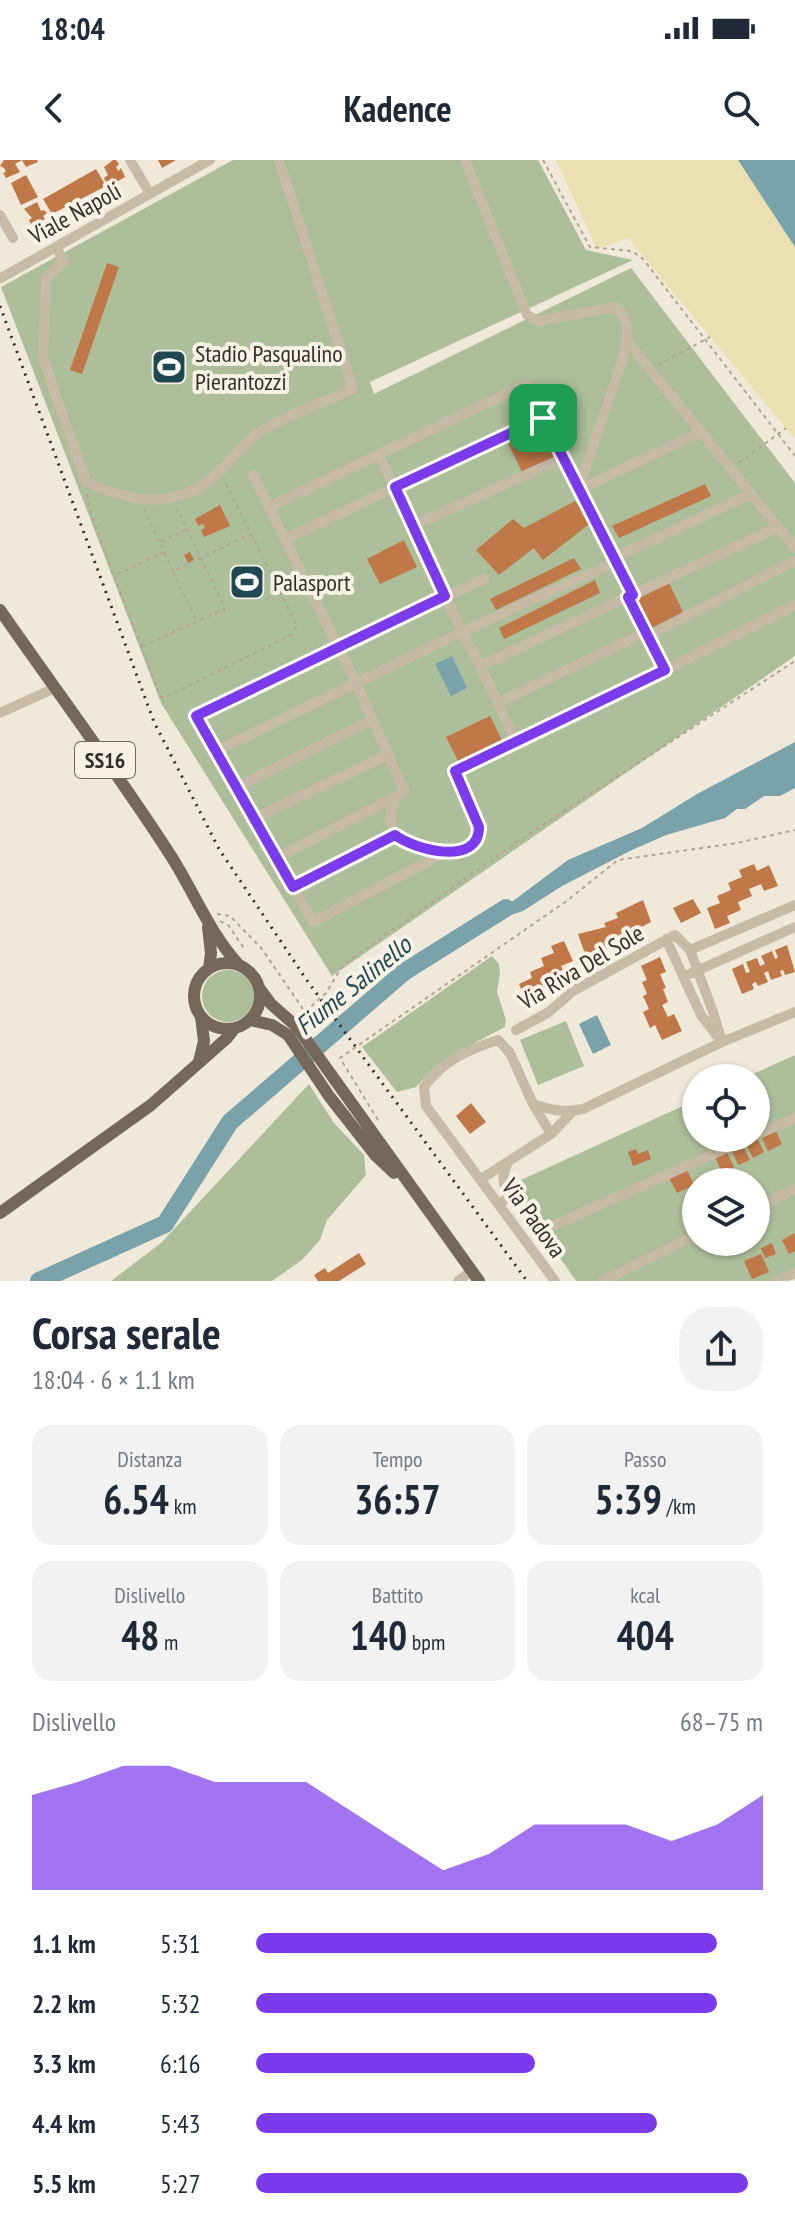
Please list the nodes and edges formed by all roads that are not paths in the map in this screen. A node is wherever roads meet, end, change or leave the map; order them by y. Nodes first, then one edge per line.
1 (130, 160) edge
2 (210, 160) edge
3 (279, 160) edge
4 (465, 160) edge
5 (150, 194) junction
6 (0, 215) edge
7 (13, 238) dead end
8 (56, 247) junction
9 (1, 278) edge
10 (627, 341) junction
11 (543, 418) junction
12 (701, 432) junction
13 (379, 455) junction
14 (563, 458) junction
15 (253, 475) dead end
16 (395, 487) junction
17 (578, 490) junction
18 (751, 494) junction
19 (269, 507) junction
20 (413, 526) junction
21 (778, 527) junction
22 (285, 539) junction
23 (795, 548) edge
24 (615, 560) junction
25 (795, 561) edge
26 (484, 579) dead end
27 (445, 596) junction
28 (630, 596) junction
29 (795, 605) edge
30 (0, 610) edge
31 (462, 632) junction
32 (646, 634) junction
33 (338, 647) junction
34 (480, 666) junction
35 (665, 670) junction
36 (356, 683) junction
37 (55, 688) junction
38 (498, 703) junction
39 (0, 713) edge
40 (372, 720) junction
41 (517, 743) junction
42 (216, 751) junction
43 (388, 755) junction
44 (237, 787) junction
45 (395, 797) junction
46 (254, 818) junction
47 (395, 835) junction
48 (444, 853) junction
49 (276, 858) junction
50 (293, 887) junction
51 (795, 905) edge
52 (204, 913) junction
53 (795, 927) edge
54 (666, 939) junction
55 (690, 950) junction
56 (239, 965) junction
57 (209, 968) junction
58 (697, 971) junction
59 (683, 977) junction
60 (260, 989) junction
61 (795, 1012) edge
62 (201, 1017) junction
63 (250, 1020) junction
64 (234, 1029) junction
65 (516, 1030) dead end
66 (722, 1042) junction
67 (197, 1065) junction
68 (334, 1092) junction
69 (533, 1104) junction
70 (573, 1111) junction
71 (795, 1118) edge
72 (770, 1129) edge
73 (551, 1134) junction
74 (718, 1152) edge
75 (508, 1162) junction
76 (481, 1179) junction
77 (795, 1189) edge
78 (770, 1201) edge
79 (499, 1204) junction
80 (0, 1213) edge
81 (537, 1233) dead end
82 (682, 1242) edge
83 (795, 1273) edge
84 (476, 1276) edge
85 (458, 1281) edge
86 (555, 1281) edge
87 (603, 1281) edge
88 (777, 1281) edge

1 - 5 street
2 - 5 street, Viale Napoli
3 - 8 street
4 - 10 street
5 - 8 street, Viale Napoli
6 - 7 street
8 - 9 street, Viale Napoli
10 - 12 street
10 - 17 street
11 - 13 street
11 - 14 street
11 - 16 street
12 - 17 street
12 - 18 street
13 - 16 street
13 - 19 street
14 - 17 street
14 - 20 street
15 - 19 street
16 - 20 street
16 - 22 street
17 - 24 street
18 - 21 street
18 - 24 street
19 - 22 street
20 - 27 street
21 - 23 street
21 - 28 street
22 - 33 street
24 - 28 street
24 - 31 street
25 - 32 street
26 - 27 street
27 - 31 street
27 - 33 street
28 - 32 street
28 - 34 street
29 - 35 street
30 - 37 main road, SS16
31 - 34 street
31 - 36 street
32 - 35 street
32 - 38 street
33 - 36 street
33 - 42 street
34 - 38 street
35 - 41 street
36 - 40 street
36 - 42 street
37 - 39 street
37 - 52 main road, SS16
38 - 41 street
40 - 43 street
40 - 44 street
41 - 48 street
42 - 44 street
43 - 45 street
43 - 46 street
44 - 46 street
45 - 47 street
45 - 49 street
46 - 49 street
47 - 48 street
47 - 50 street
48 - 50 street
49 - 50 street
51 - 55 street
52 - 56 main road, SS16
52 - 57 main road, SS16
53 - 58 street
54 - 55 street, Via Riva Del Sole
54 - 59 street, Via Riva Del Sole
54 - 65 street, Via Riva Del Sole
55 - 58 street
56 - 57 main road
56 - 60 main road, SS16
57 - 62 main road, SS16
58 - 59 street
58 - 66 street
59 - 66 street, Via Riva Del Sole
60 - 63 main road
60 - 68 main road, SS16
61 - 66 street
62 - 64 main road
62 - 67 main road
63 - 64 main road
63 - 68 main road, SS16
64 - 67 main road
66 - 70 street
67 - 80 main road
68 - 84 main road, SS16
69 - 70 street
69 - 73 street
69 - 76 street
70 - 73 street
71 - 72 street
73 - 75 street
74 - 81 street
75 - 76 street
75 - 79 street
76 - 79 street, Via Padova
77 - 78 street
79 - 86 street, Via Padova
82 - 87 street
83 - 88 street
84 - 85 street

